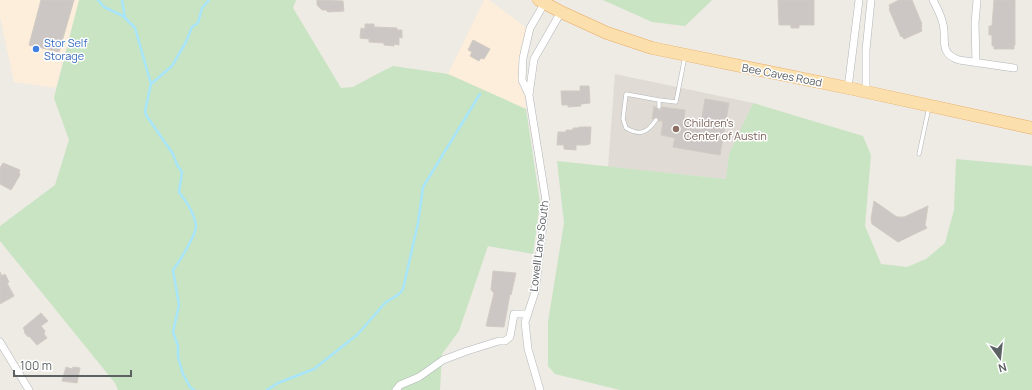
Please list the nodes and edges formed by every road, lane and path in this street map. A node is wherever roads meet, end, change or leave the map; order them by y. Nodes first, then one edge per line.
1 (859, 0) edge
2 (871, 0) edge
3 (933, 0) edge
4 (977, 0) edge
5 (542, 2) edge
6 (561, 12) junction
7 (685, 55) junction
8 (976, 63) junction
9 (1014, 68) dead end
10 (848, 88) junction
11 (866, 92) junction
12 (530, 95) junction
13 (659, 100) junction
14 (929, 106) junction
15 (659, 107) dead end
16 (656, 120) dead end
17 (1032, 128) edge
18 (919, 154) dead end
19 (528, 314) junction
20 (0, 342) edge
21 (29, 390) edge
22 (396, 390) edge
23 (540, 390) edge

1 - 10 street
2 - 11 street
3 - 8 street
4 - 8 street
5 - 6 main road, Bee Caves Road
5 - 12 street, Lowell Lane South
6 - 7 main road, Bee Caves Road
6 - 12 street, Lowell Lane South
7 - 10 main road, Bee Caves Road
7 - 13 lane
8 - 9 street
10 - 11 main road, Bee Caves Road
11 - 14 main road, Bee Caves Road
12 - 19 street, Lowell Lane South
13 - 15 lane
13 - 16 lane
14 - 17 main road, Bee Caves Road
14 - 18 lane
19 - 22 street
19 - 23 street, Lowell Lane South
20 - 21 street

